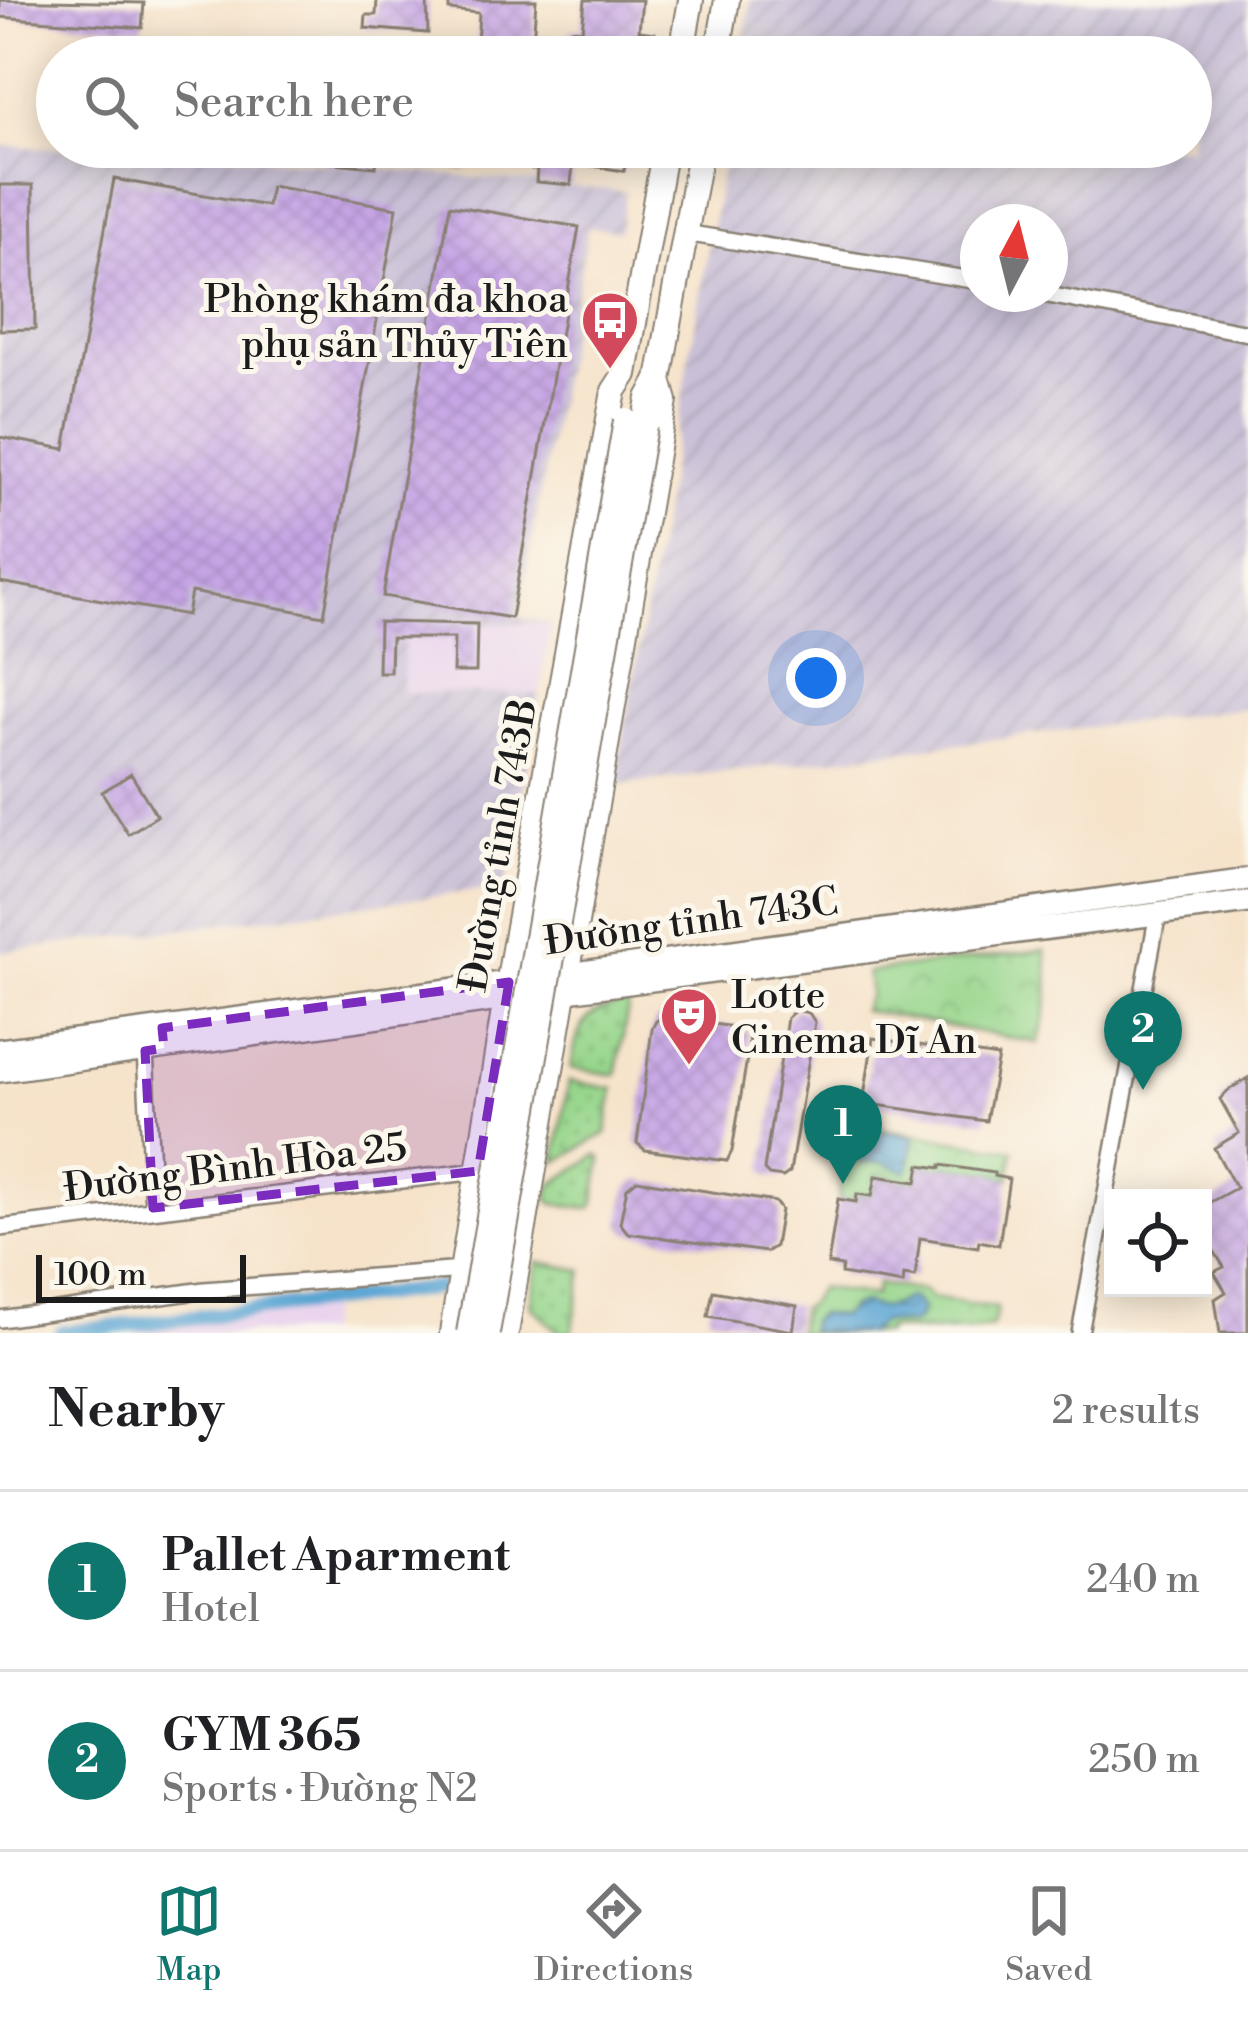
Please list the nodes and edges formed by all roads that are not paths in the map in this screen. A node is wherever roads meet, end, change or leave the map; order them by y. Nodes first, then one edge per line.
1 (691, 0) edge
2 (727, 0) edge
3 (685, 36) edge
4 (721, 36) edge
5 (661, 168) edge
6 (697, 168) edge
7 (686, 233) junction
8 (960, 277) edge
9 (1068, 299) edge
10 (1248, 334) edge
11 (625, 374) junction
12 (659, 380) junction
13 (635, 423) junction
14 (1248, 879) edge
15 (1157, 902) junction
16 (1248, 902) edge
17 (566, 984) junction
18 (507, 990) junction
19 (157, 1042) junction
20 (0, 1050) edge
21 (0, 1071) edge
22 (478, 1172) junction
23 (153, 1208) junction
24 (0, 1228) edge
25 (463, 1270) junction
26 (0, 1319) edge
27 (452, 1333) edge
28 (469, 1333) edge
29 (487, 1333) edge
30 (506, 1333) edge
31 (1080, 1333) edge

1 - 3 main road
2 - 4 main road
5 - 11 main road, Đường tỉnh 743B
6 - 7 main road
7 - 8 street
7 - 12 main road
9 - 10 street
11 - 13 main road, Đường tỉnh 743B
11 - 18 main road, Đường tỉnh 743B
12 - 13 main road
12 - 17 main road
13 - 28 main road, bridge
13 - 29 main road, bridge
14 - 15 main road, Đường tỉnh 743C
15 - 16 main road, Đường tỉnh 743C
15 - 17 main road, Đường tỉnh 743C
15 - 31 street
17 - 18 main road, Đường tỉnh 743C
17 - 30 main road
18 - 19 main road, Đường tỉnh 743C
18 - 22 main road, Đường tỉnh 743B
19 - 20 main road, Đường tỉnh 743C
19 - 21 main road, Đường tỉnh 743C
19 - 23 street
22 - 23 street, Đường Bình Hòa 25
22 - 25 main road, Đường tỉnh 743B
23 - 24 street, Đường Bình Hòa 25
25 - 26 street
25 - 27 main road, Đường tỉnh 743B

